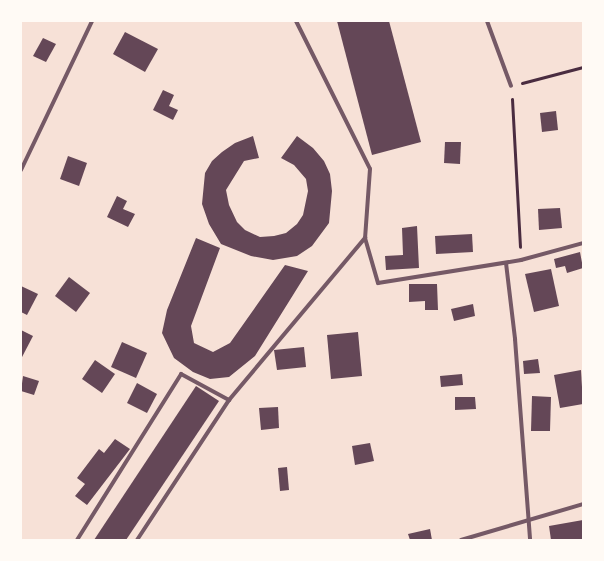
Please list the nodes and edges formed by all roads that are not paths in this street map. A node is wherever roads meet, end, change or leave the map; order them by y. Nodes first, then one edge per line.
1 (92, 21) edge
2 (296, 21) edge
3 (487, 21) edge
4 (511, 86) road end
5 (21, 170) edge
6 (365, 238) junction
7 (583, 243) edge
8 (506, 263) junction
9 (229, 400) junction
10 (583, 504) edge
11 (528, 519) junction
12 (77, 540) edge
13 (137, 540) edge
14 (462, 540) edge
15 (530, 540) edge

1 - 5 lane
2 - 6 lane
3 - 4 lane
6 - 8 lane
6 - 9 lane
7 - 8 lane
8 - 11 lane
9 - 12 lane
9 - 13 lane
10 - 11 lane
11 - 14 lane
11 - 15 lane

